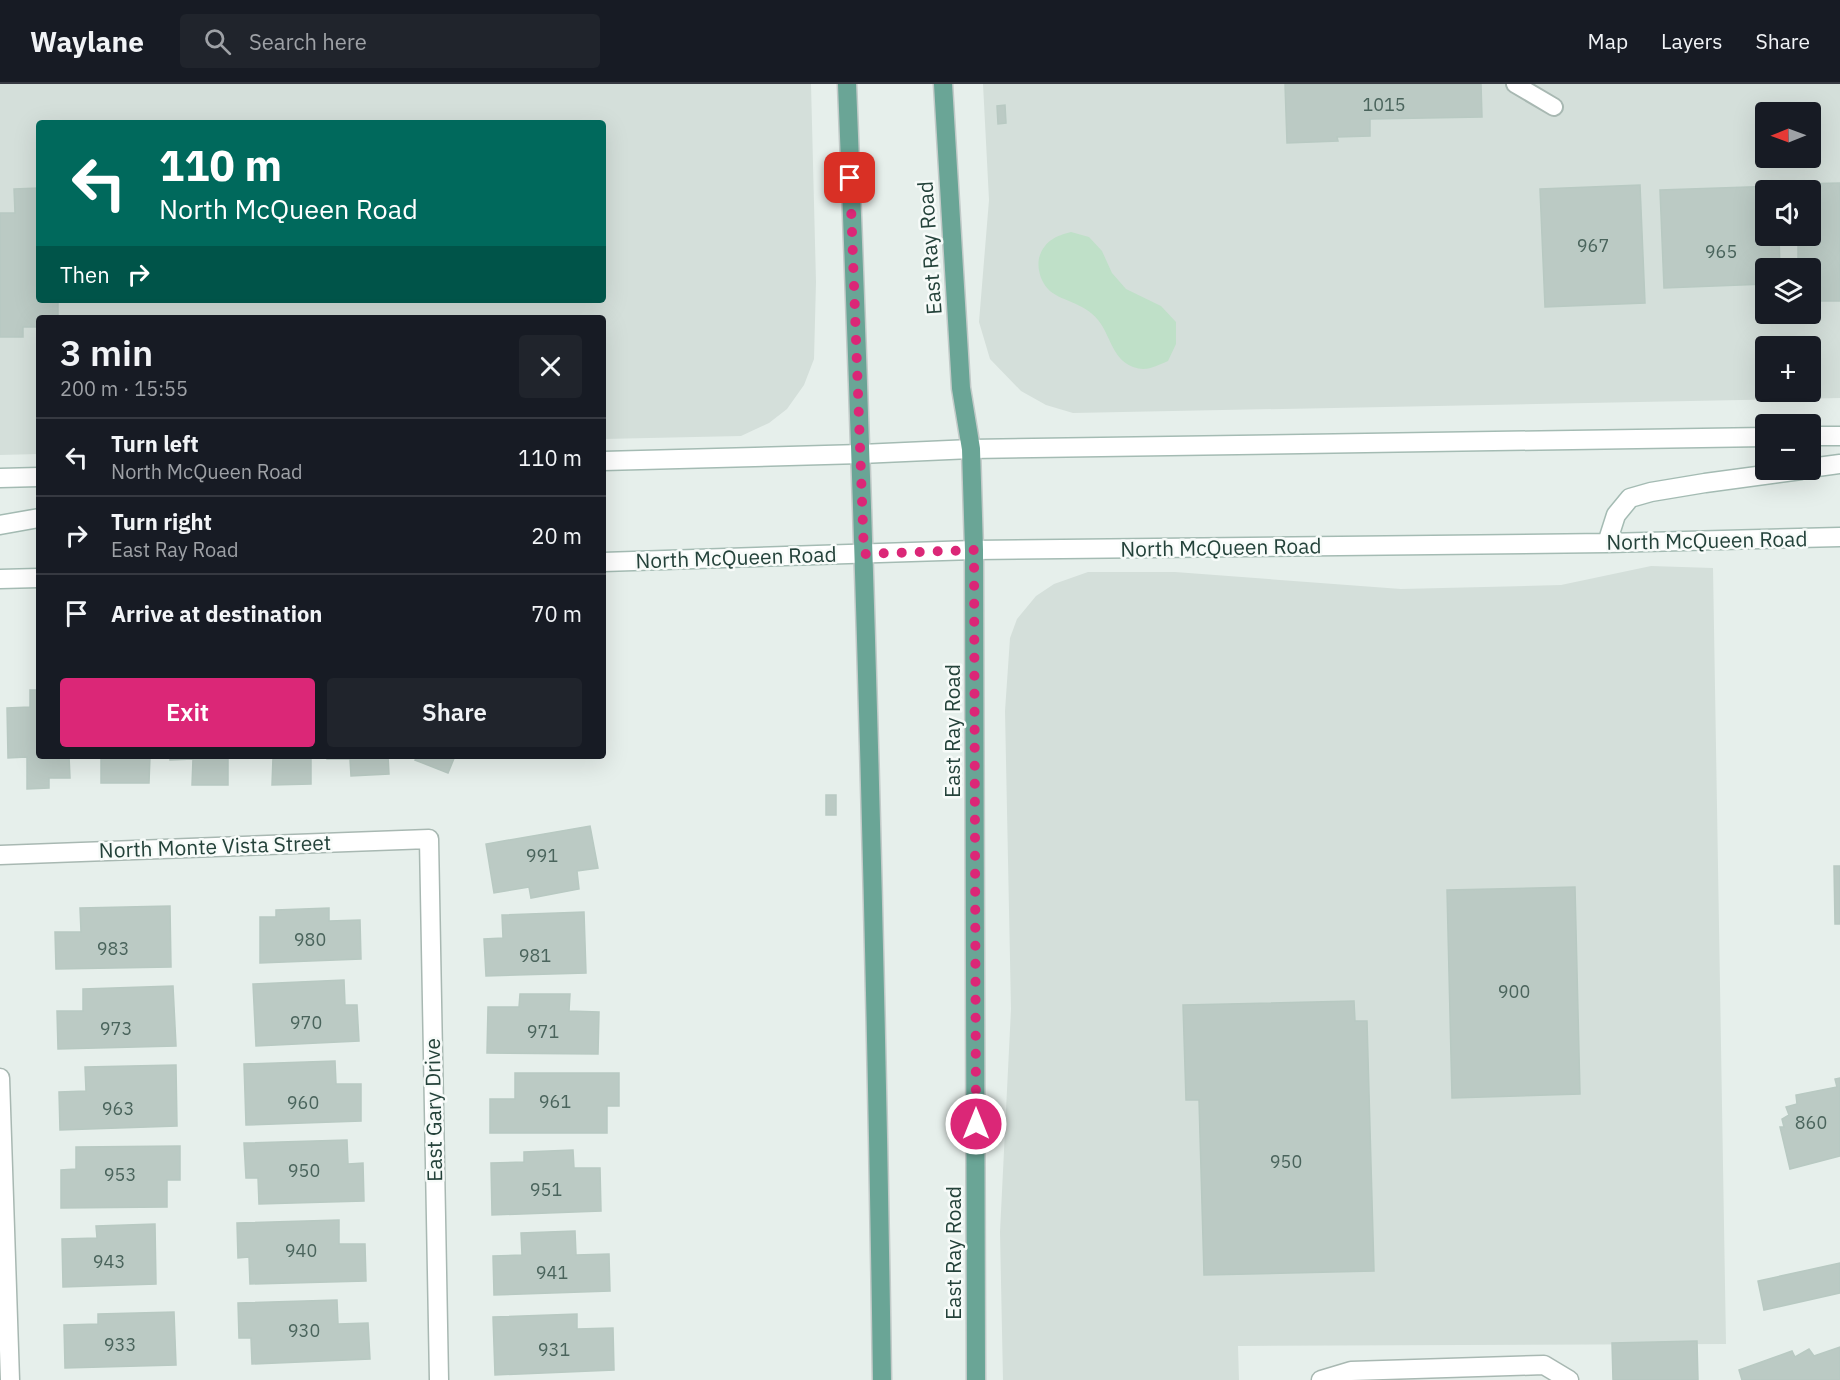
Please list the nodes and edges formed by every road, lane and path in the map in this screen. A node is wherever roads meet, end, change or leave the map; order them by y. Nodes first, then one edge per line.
1 (847, 84) edge
2 (943, 84) edge
3 (1515, 84) edge
4 (1554, 108) dead end
5 (1821, 436) edge
6 (1840, 436) edge
7 (1755, 437) edge
8 (971, 449) junction
9 (861, 454) junction
10 (606, 461) edge
11 (1840, 464) edge
12 (1821, 467) edge
13 (1755, 476) edge
14 (36, 477) edge
15 (0, 478) edge
16 (36, 519) edge
17 (0, 525) edge
18 (1840, 537) edge
19 (1607, 543) junction
20 (974, 550) junction
21 (864, 554) junction
22 (606, 562) edge
23 (36, 578) edge
24 (0, 579) edge
25 (429, 839) joint
26 (0, 855) edge
27 (0, 1078) edge
28 (10, 1380) edge
29 (439, 1380) edge
30 (882, 1380) edge
31 (976, 1380) edge
32 (1322, 1380) edge
33 (1569, 1380) edge

1 - 9 main road
2 - 8 main road, East Ray Road
3 - 4 lane
5 - 6 main road
7 - 8 main road
8 - 9 main road
8 - 20 main road, East Ray Road
9 - 10 main road
9 - 21 main road
11 - 12 main road
13 - 19 main road
14 - 15 main road
16 - 17 main road
18 - 19 main road, North McQueen Road
19 - 20 main road, North McQueen Road
20 - 21 main road, North McQueen Road
20 - 31 main road, East Ray Road
21 - 22 main road, North McQueen Road
21 - 30 main road
23 - 24 main road
25 - 26 main road, North Monte Vista Street
25 - 29 main road, East Gary Drive
27 - 28 main road
32 - 33 main road

